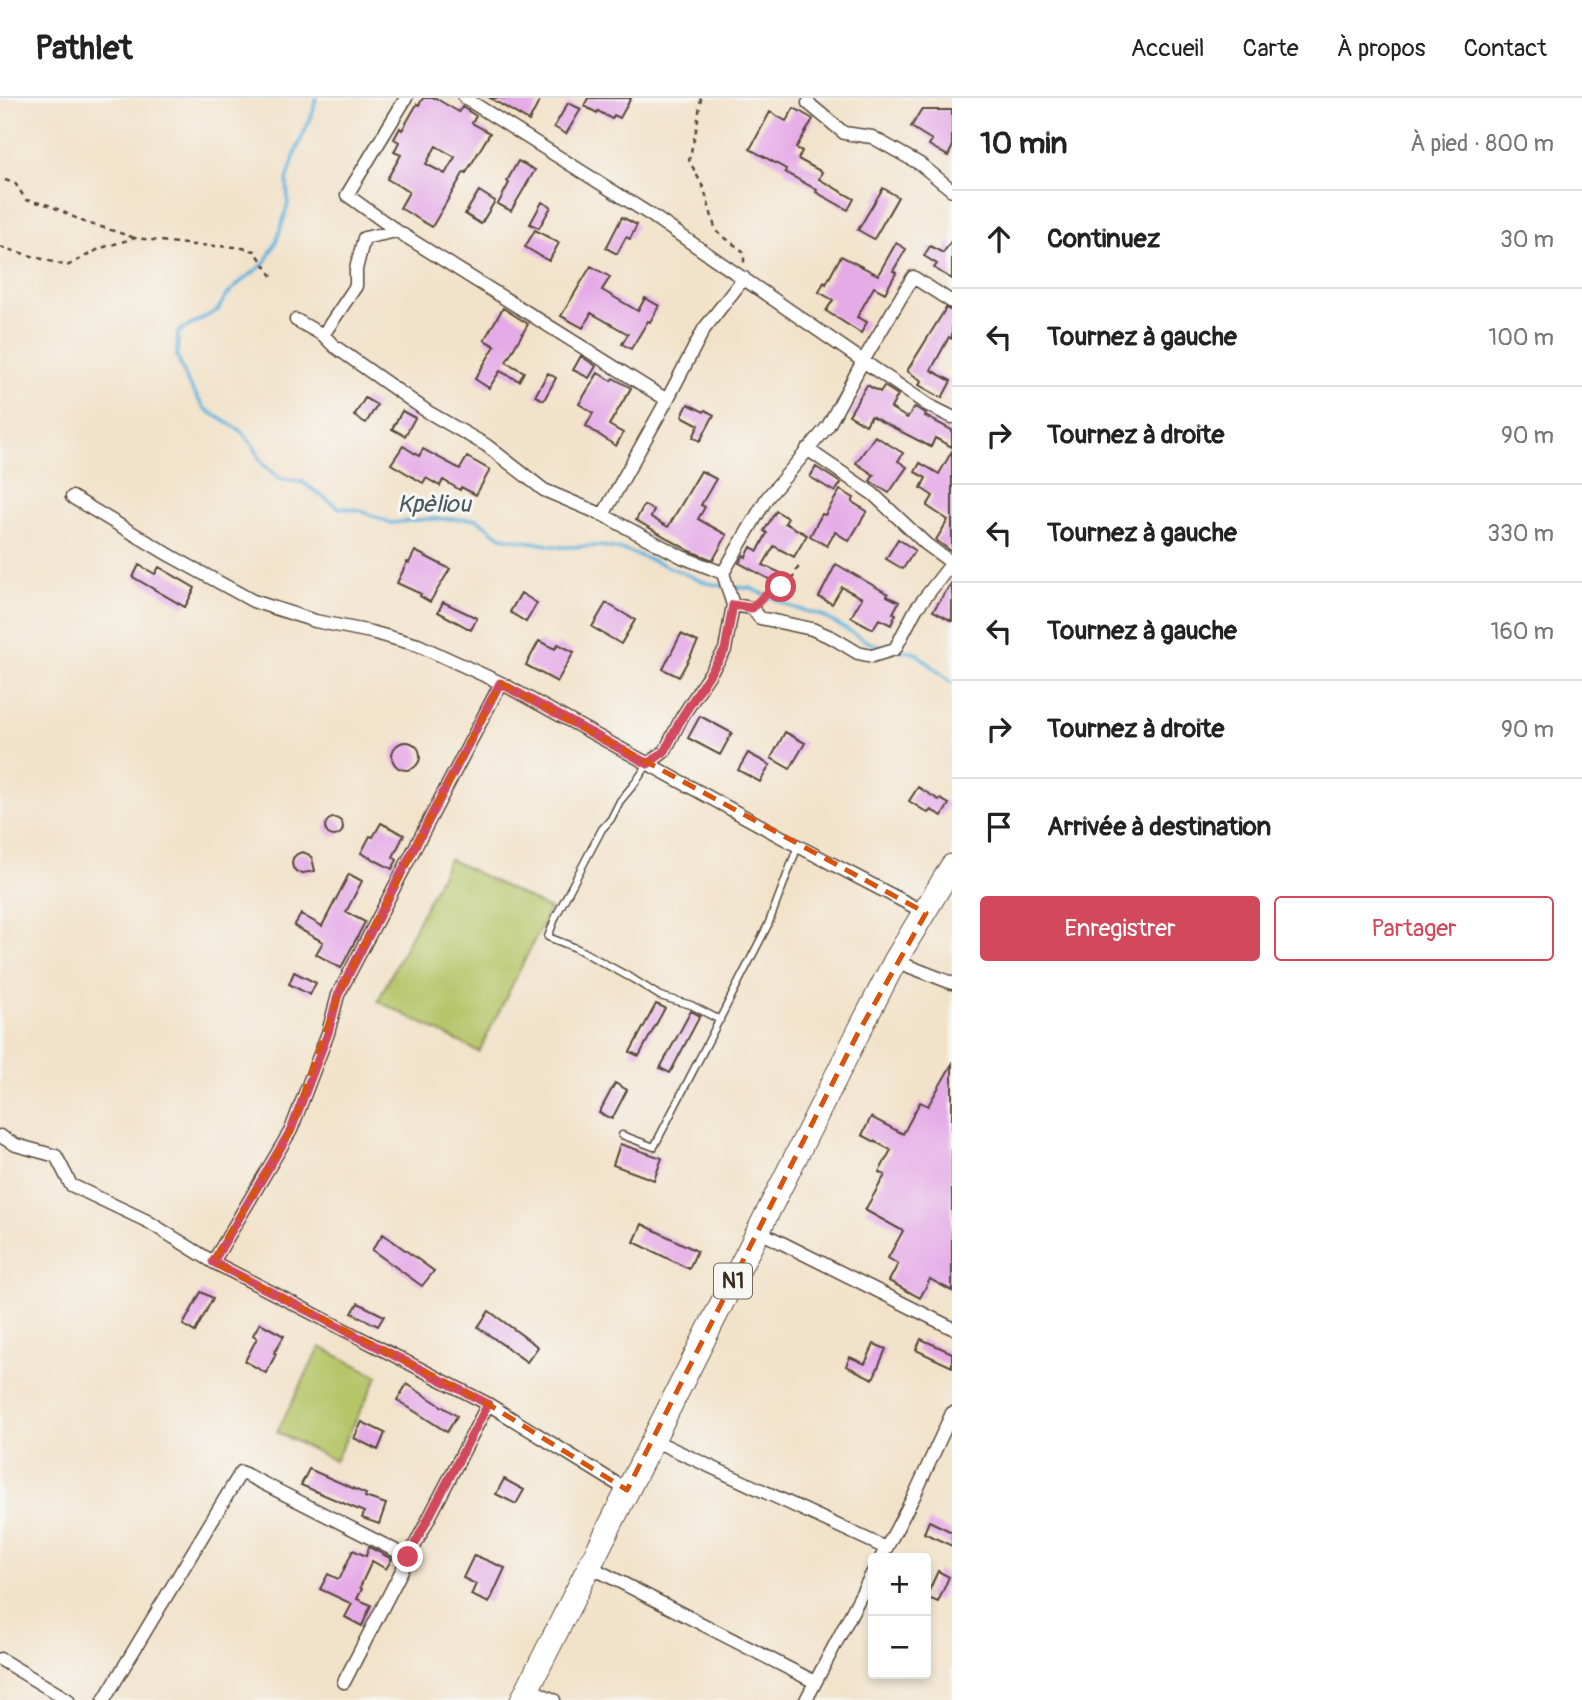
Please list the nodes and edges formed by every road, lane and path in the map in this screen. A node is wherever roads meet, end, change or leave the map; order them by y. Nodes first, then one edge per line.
1 (406, 98) edge
2 (464, 98) edge
3 (701, 98) edge
4 (808, 103) dead end
5 (5, 180) dead end
6 (952, 190) edge
7 (397, 231) junction
8 (135, 238) junction
9 (0, 247) edge
10 (272, 276) dead end
11 (744, 278) junction
12 (952, 302) edge
13 (296, 320) dead end
14 (323, 335) junction
15 (863, 361) junction
16 (667, 400) junction
17 (952, 416) edge
18 (807, 449) junction
19 (72, 497) dead end
20 (603, 515) junction
21 (952, 563) edge
22 (800, 564) dead end
23 (724, 576) junction
24 (732, 600) junction
25 (752, 608) junction
26 (500, 683) junction
27 (648, 764) junction
28 (798, 846) junction
29 (952, 866) edge
30 (926, 913) junction
31 (895, 961) junction
32 (952, 983) edge
33 (720, 1020) junction
34 (622, 1135) dead end
35 (0, 1136) edge
36 (758, 1231) junction
37 (213, 1262) junction
38 (952, 1328) edge
39 (488, 1404) junction
40 (952, 1413) edge
41 (653, 1440) junction
42 (627, 1490) junction
43 (883, 1553) edge
44 (408, 1557) junction
45 (589, 1566) junction
46 (868, 1581) edge
47 (0, 1659) edge
48 (344, 1682) dead end
49 (815, 1682) junction
50 (525, 1694) edge
51 (68, 1700) edge
52 (104, 1700) edge
53 (554, 1700) edge
54 (806, 1700) edge

1 - 7 street
2 - 11 street
3 - 11 path
4 - 6 street
5 - 8 path
7 - 14 street
7 - 16 street
8 - 9 path
8 - 10 path
11 - 15 street
11 - 16 street
12 - 15 street
13 - 14 street
14 - 20 street
15 - 17 street
15 - 18 street
16 - 20 street
18 - 21 street
18 - 23 street
19 - 26 street
20 - 23 street
21 - 25 street
22 - 25 path
23 - 24 street
24 - 25 street
24 - 27 street
26 - 27 street
26 - 37 street
27 - 28 street
27 - 33 lane
28 - 30 street
28 - 33 lane
29 - 30 highway, N1
30 - 31 highway, N1
31 - 32 street
31 - 36 highway, N1
33 - 34 lane
35 - 37 street
36 - 38 street
36 - 41 highway, N1
37 - 39 street
39 - 42 street
39 - 44 street
40 - 43 street
41 - 42 highway, N1
41 - 43 street
42 - 45 highway, N1
44 - 48 street
44 - 52 street
45 - 49 street
45 - 50 highway, N1
46 - 49 street
47 - 51 street
49 - 54 street
50 - 53 street

